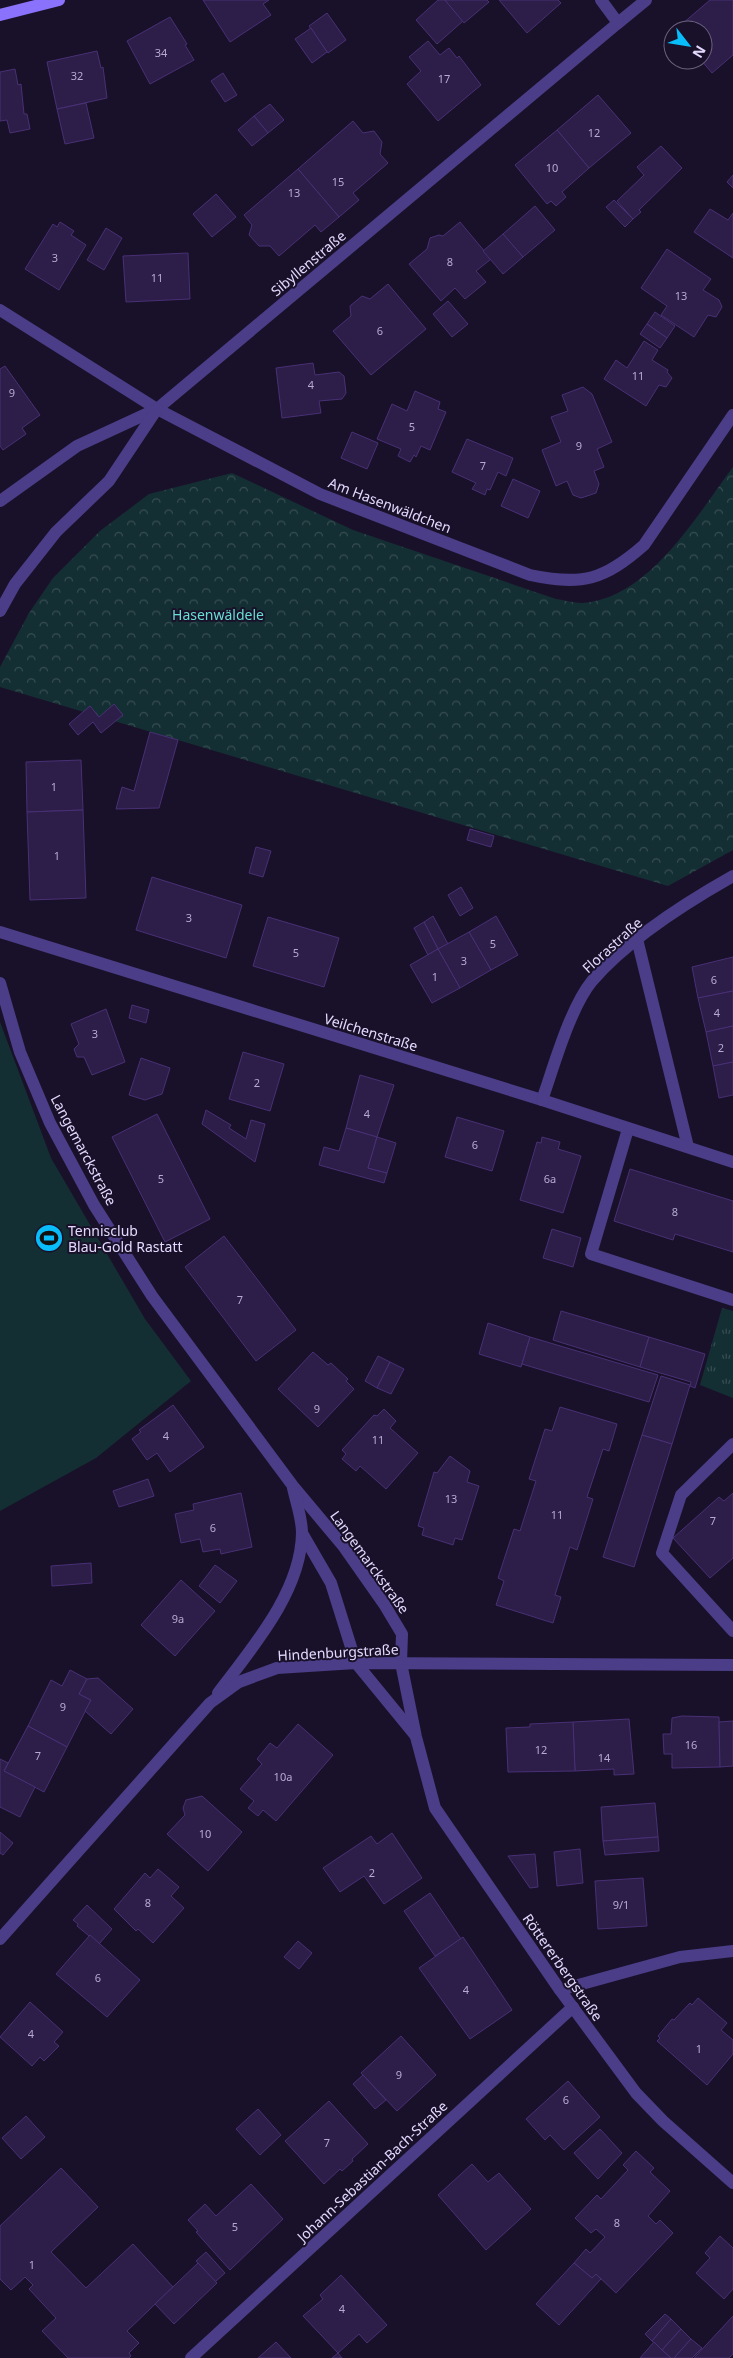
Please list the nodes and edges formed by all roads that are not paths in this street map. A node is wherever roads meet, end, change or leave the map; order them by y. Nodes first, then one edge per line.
1 (59, 0) edge
2 (601, 0) edge
3 (646, 0) edge
4 (0, 15) edge
5 (618, 23) junction
6 (0, 310) edge
7 (157, 409) junction
8 (733, 415) edge
9 (0, 501) edge
10 (0, 611) edge
11 (733, 876) edge
12 (0, 932) edge
13 (637, 939) junction
14 (0, 983) edge
15 (542, 1100) junction
16 (628, 1129) junction
17 (688, 1147) junction
18 (733, 1162) edge
19 (733, 1300) edge
20 (733, 1444) edge
21 (293, 1486) junction
22 (302, 1533) junction
23 (733, 1631) edge
24 (356, 1663) junction
25 (402, 1663) junction
26 (733, 1665) edge
27 (210, 1703) junction
28 (416, 1737) junction
29 (0, 1940) edge
30 (733, 1950) edge
31 (560, 1990) junction
32 (573, 2007) junction
33 (733, 2183) edge
34 (191, 2358) edge

1 - 4 street
2 - 5 street
3 - 5 street, Sibyllenstraße
5 - 7 street, Sibyllenstraße
6 - 7 street, Am Hasenwäldchen
7 - 8 street, Am Hasenwäldchen
7 - 9 street, Sibyllenstraße
7 - 10 street
11 - 13 street, Florastraße
12 - 15 street, Veilchenstraße
13 - 15 street, Florastraße
13 - 17 street
14 - 21 street, Langemarckstraße
15 - 16 street, Veilchenstraße
16 - 17 street, Veilchenstraße
16 - 19 street
17 - 18 street, Veilchenstraße
20 - 23 street
21 - 22 street, Langemarckstraße
21 - 25 street, Langemarckstraße
22 - 24 street, Langemarckstraße
22 - 27 street, Langemarckstraße
24 - 25 street, Hindenburgstraße
24 - 27 street, Hindenburgstraße
24 - 28 street, Röttererbergstraße
25 - 26 street, Hindenburgstraße
25 - 28 street, Röttererbergstraße
27 - 29 street, Hindenburgstraße
28 - 31 street, Röttererbergstraße
30 - 31 street
31 - 32 street, Röttererbergstraße
32 - 33 street, Röttererbergstraße
32 - 34 street, Johann-Sebastian-Bach-Straße

